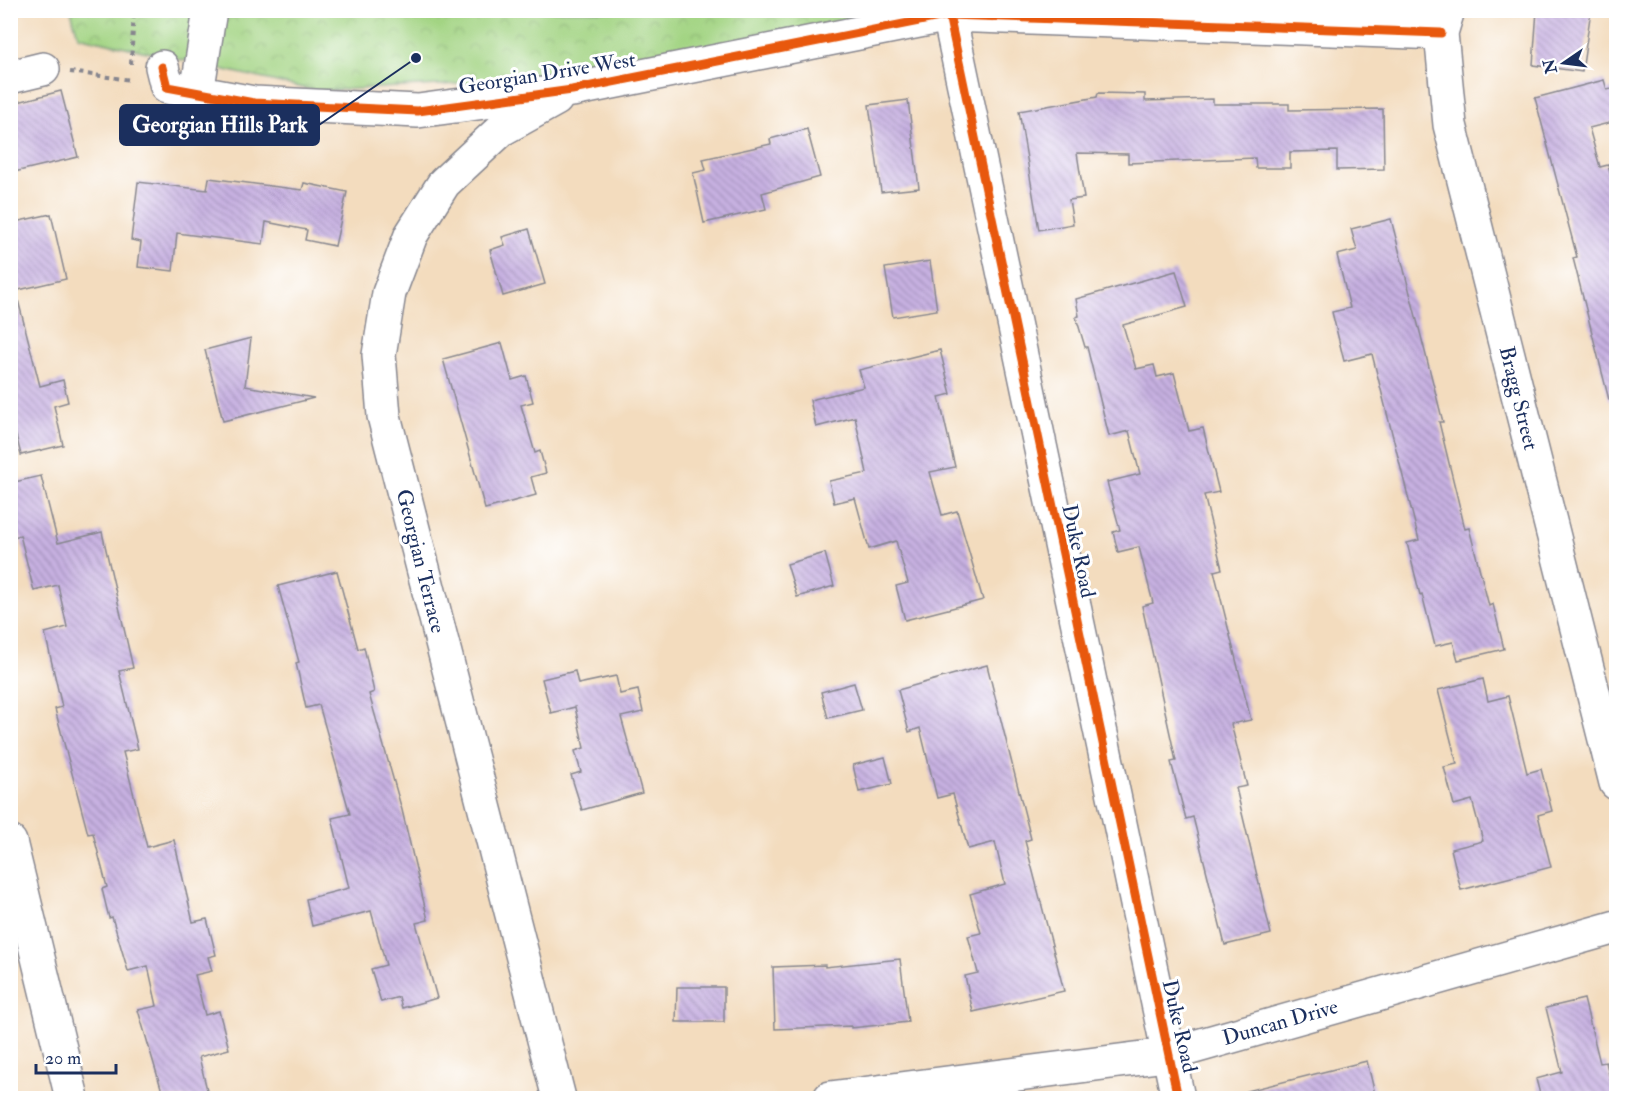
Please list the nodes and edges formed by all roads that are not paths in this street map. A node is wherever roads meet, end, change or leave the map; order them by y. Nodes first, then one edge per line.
1 (210, 10) edge
2 (948, 13) edge
3 (1445, 22) edge
4 (162, 67) dead end
5 (43, 69) road end
6 (10, 77) edge
7 (572, 90) junction
8 (197, 93) junction
9 (1617, 783) edge
10 (10, 842) edge
11 (1617, 927) edge
12 (1166, 1054) junction
13 (72, 1098) edge
14 (559, 1098) edge
15 (830, 1098) edge
16 (1178, 1098) edge

1 - 8 street
2 - 3 street, Georgian Drive West
2 - 7 street, Georgian Drive West
2 - 12 street, Duke Road
3 - 9 street, Bragg Street
4 - 8 street, Georgian Drive West
5 - 6 street
7 - 8 street, Georgian Drive West
7 - 14 street, Georgian Terrace
10 - 13 street
11 - 12 street, Duncan Drive
12 - 15 street, Duncan Drive
12 - 16 street, Duke Road

